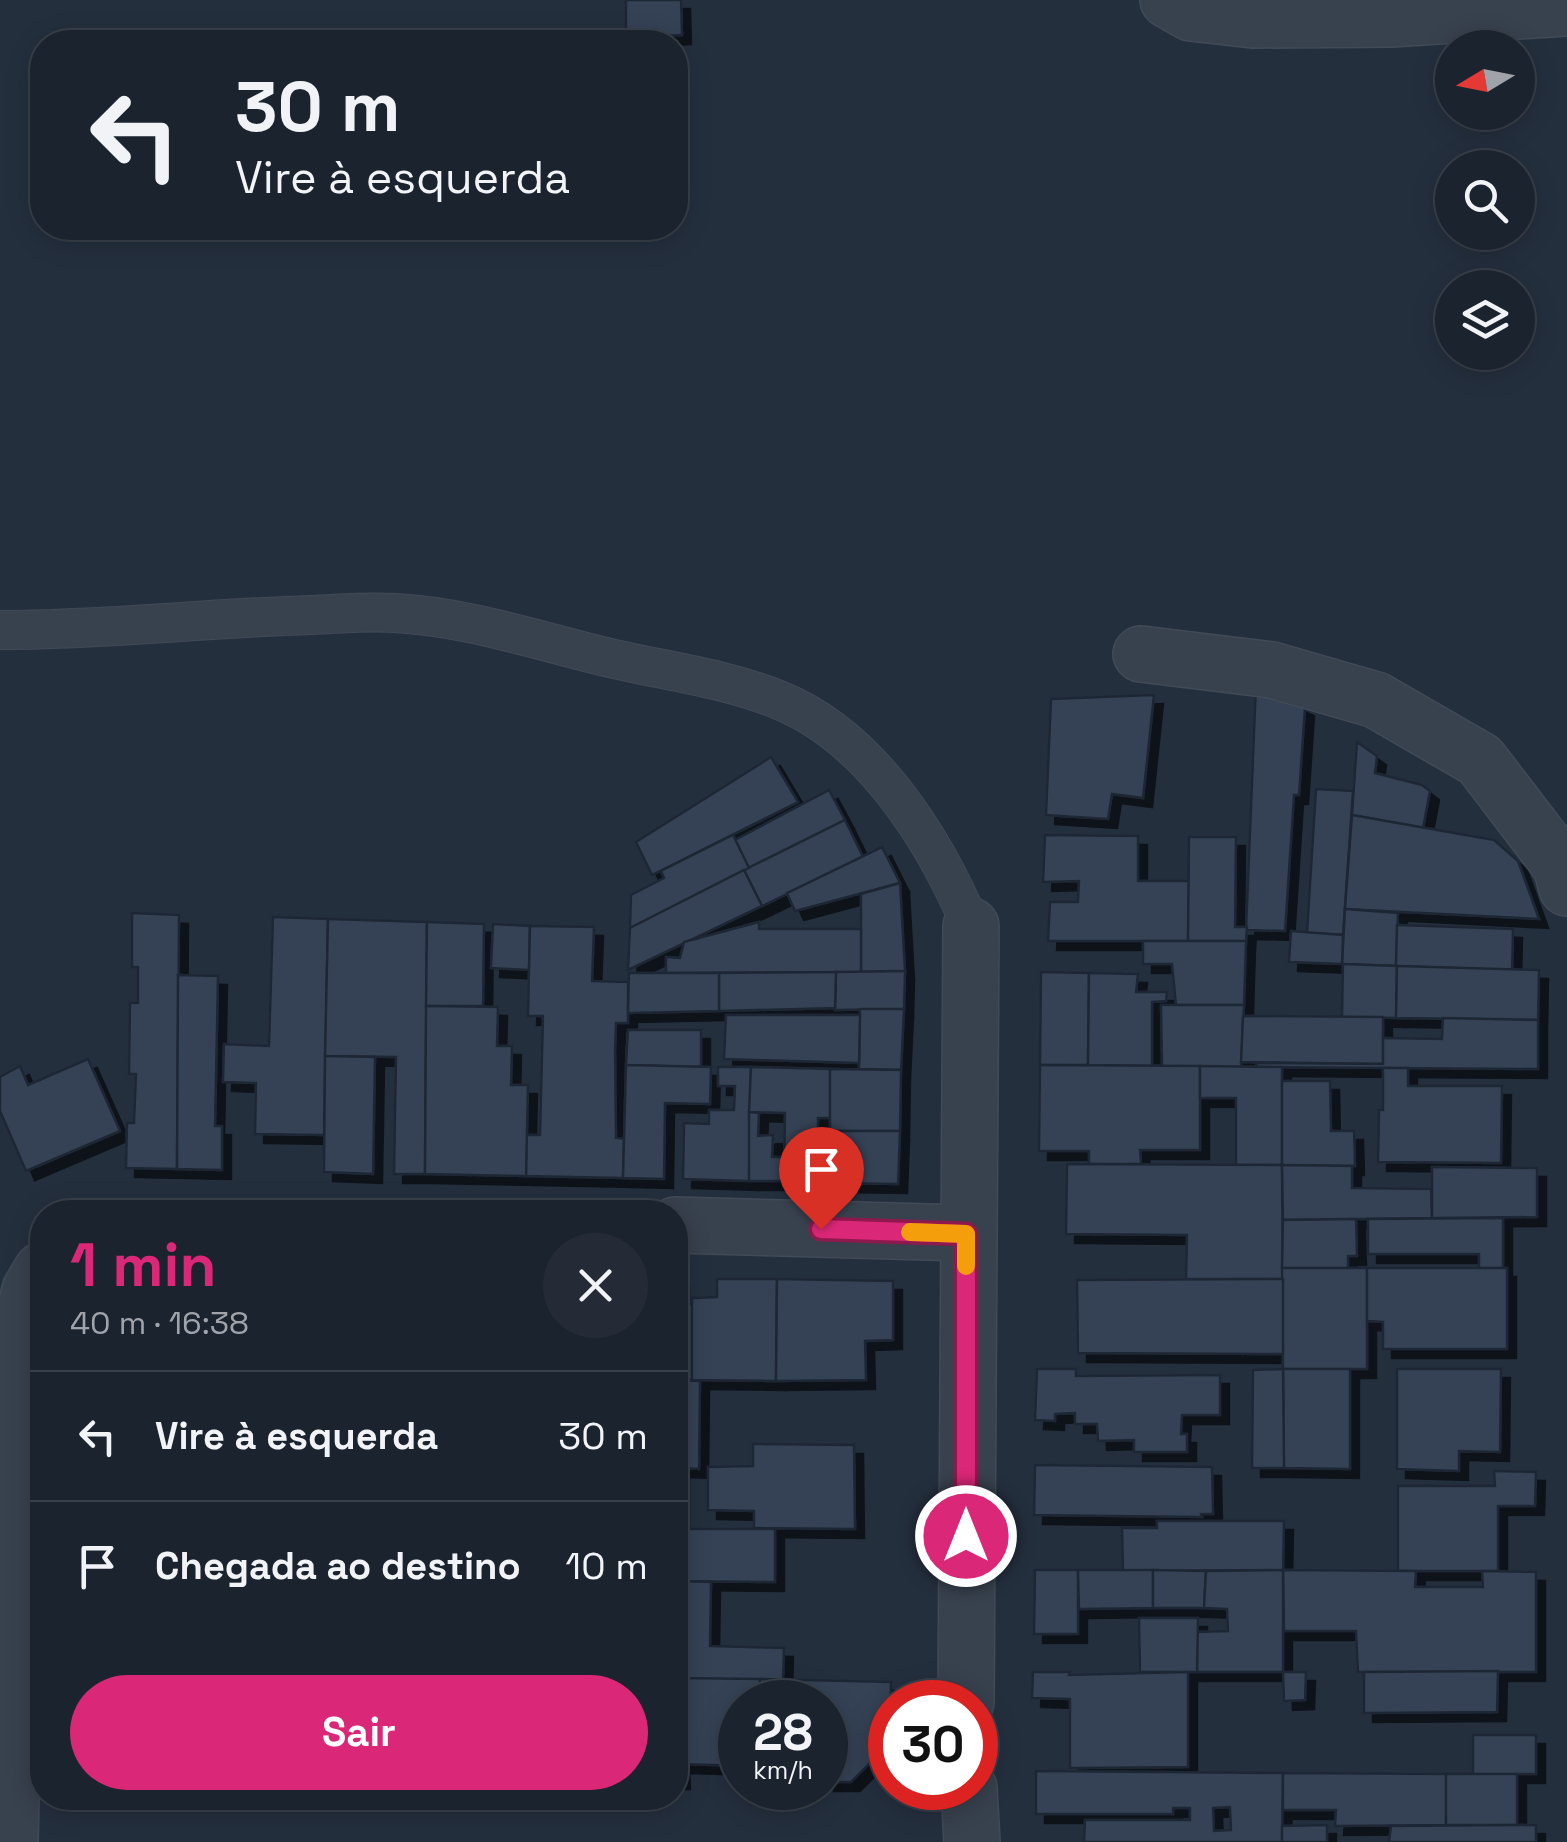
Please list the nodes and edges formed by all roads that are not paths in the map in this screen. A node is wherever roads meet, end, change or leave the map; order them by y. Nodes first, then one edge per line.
1 (1168, 0) edge
2 (1567, 8) edge
3 (0, 630) edge
4 (1141, 654) dead end
5 (1567, 888) edge
6 (971, 926) joint
7 (688, 1225) edge
8 (966, 1234) junction
9 (30, 1290) edge
10 (966, 1680) edge
11 (970, 1810) edge
12 (10, 1842) edge
13 (972, 1842) edge

1 - 2 street
3 - 6 lane
4 - 5 street
6 - 8 street
7 - 8 street
8 - 10 street
9 - 12 street
11 - 13 street

